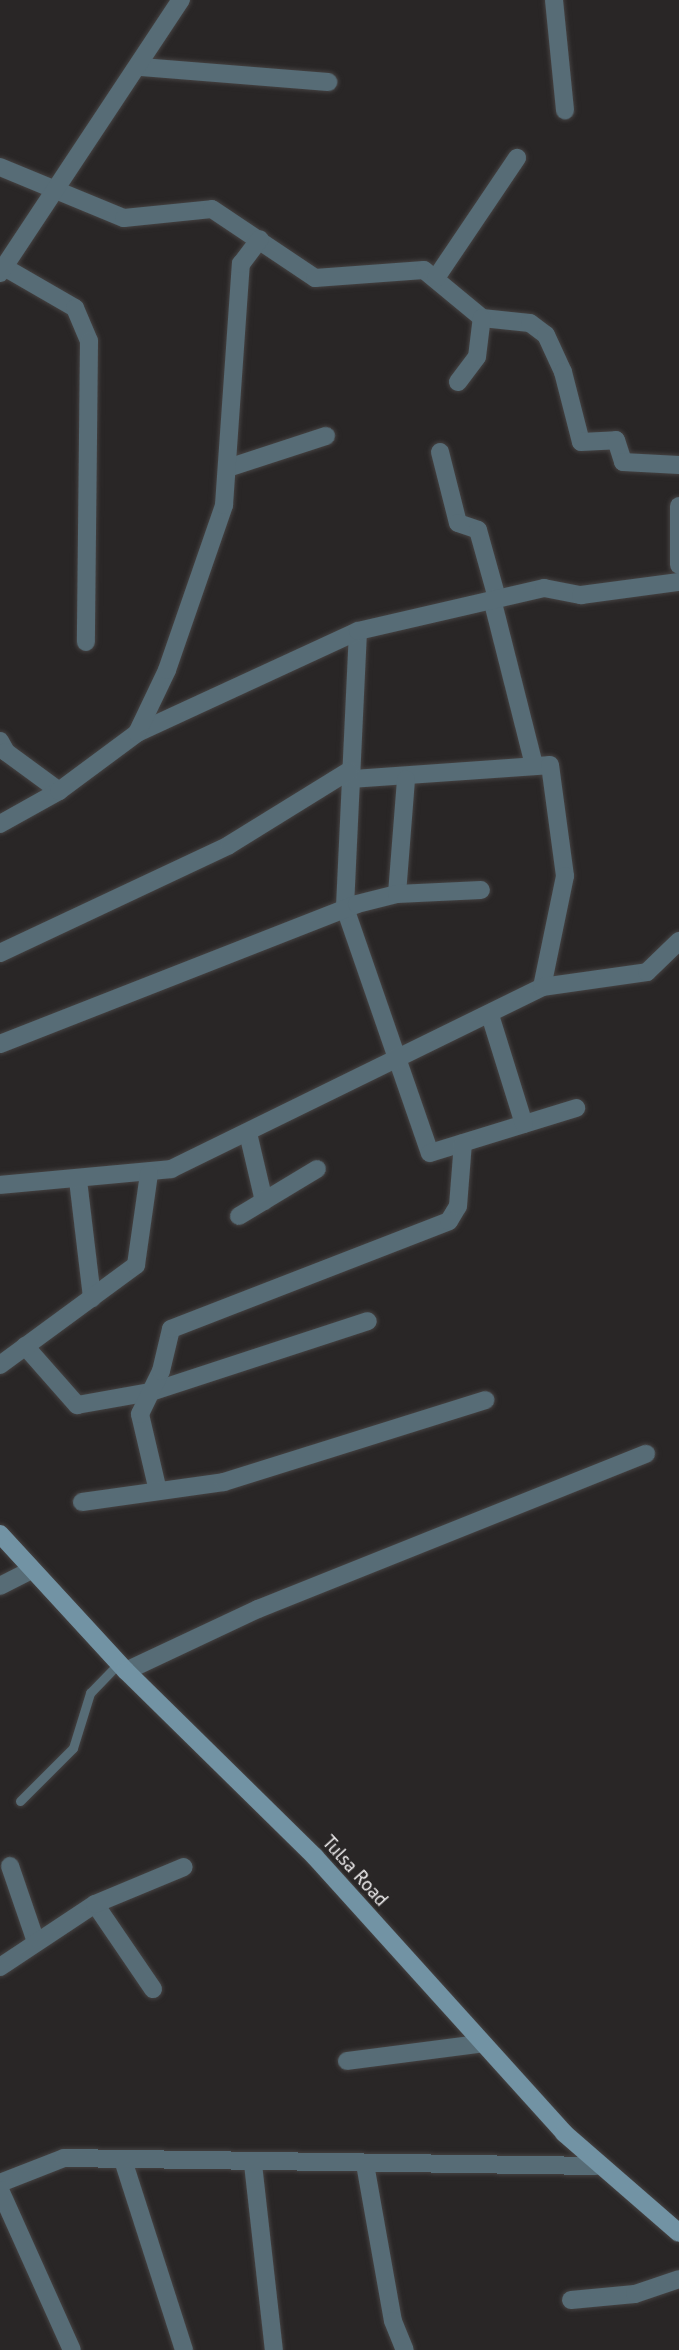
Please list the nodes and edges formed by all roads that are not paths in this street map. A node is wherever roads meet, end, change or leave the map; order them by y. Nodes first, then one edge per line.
1 (181, 0) edge
2 (554, 0) edge
3 (141, 67) junction
4 (328, 82) dead end
5 (565, 110) dead end
6 (517, 158) dead end
7 (0, 167) edge
8 (54, 189) junction
9 (260, 239) junction
10 (2, 270) edge
11 (436, 278) junction
12 (482, 318) junction
13 (458, 382) dead end
14 (326, 436) dead end
15 (440, 452) dead end
16 (679, 465) edge
17 (231, 467) junction
18 (679, 506) edge
19 (679, 579) edge
20 (495, 598) junction
21 (358, 631) junction
22 (86, 642) dead end
23 (137, 733) junction
24 (0, 741) edge
25 (534, 765) junction
26 (351, 775) junction
27 (407, 779) junction
28 (60, 791) junction
29 (2, 821) edge
30 (481, 890) dead end
31 (397, 894) junction
32 (345, 908) junction
33 (679, 941) edge
34 (0, 953) edge
35 (542, 987) junction
36 (490, 1015) junction
37 (0, 1044) edge
38 (395, 1056) junction
39 (576, 1108) dead end
40 (524, 1124) junction
41 (248, 1133) junction
42 (463, 1143) junction
43 (317, 1169) dead end
44 (149, 1174) junction
45 (78, 1180) junction
46 (0, 1185) edge
47 (264, 1201) junction
48 (239, 1216) dead end
49 (92, 1298) junction
50 (369, 1321) dead end
51 (25, 1346) junction
52 (2, 1357) edge
53 (151, 1392) junction
54 (485, 1400) dead end
55 (646, 1454) dead end
56 (158, 1491) junction
57 (82, 1502) dead end
58 (0, 1534) edge
59 (31, 1570) junction
60 (0, 1586) edge
61 (122, 1667) junction
62 (20, 1801) dead end
63 (10, 1866) dead end
64 (184, 1867) dead end
65 (94, 1904) junction
66 (36, 1942) junction
67 (0, 1967) edge
68 (153, 1989) dead end
69 (478, 2043) junction
70 (347, 2061) dead end
71 (123, 2160) junction
72 (253, 2164) junction
73 (365, 2164) junction
74 (596, 2166) junction
75 (0, 2183) edge
76 (0, 2190) edge
77 (679, 2234) edge
78 (679, 2279) edge
79 (571, 2300) dead end
80 (72, 2350) edge
81 (184, 2350) edge
82 (274, 2350) edge
83 (405, 2350) edge

1 - 3 street
2 - 5 street
3 - 4 street
3 - 8 street
6 - 11 street
7 - 8 street
8 - 9 street
8 - 10 street
9 - 11 street
9 - 17 street
10 - 22 street
11 - 12 street
12 - 13 street
12 - 16 street
14 - 17 street
15 - 20 street
17 - 23 street
18 - 19 street
19 - 20 street
20 - 21 street
20 - 25 street
21 - 23 street
21 - 26 street
23 - 28 street
24 - 28 street
25 - 27 street
25 - 35 street
26 - 27 street
26 - 32 street
26 - 34 street
27 - 31 street
28 - 29 street
30 - 31 street
31 - 32 street
32 - 37 street
32 - 38 street
33 - 35 street
35 - 36 street
36 - 38 street
36 - 40 street
38 - 41 street
38 - 42 street
39 - 40 street
40 - 42 street
41 - 44 street
41 - 47 street
42 - 53 street
43 - 47 street
44 - 45 street
44 - 49 street
45 - 46 street
45 - 49 street
47 - 48 street
49 - 51 street
50 - 53 street
51 - 52 street
51 - 53 street
53 - 56 street
54 - 56 street
55 - 61 street
56 - 57 street
58 - 59 main road, Tulsa Road
59 - 60 street
59 - 61 main road, Tulsa Road
61 - 62 lane
61 - 69 main road, Tulsa Road
63 - 66 street
64 - 65 street
65 - 66 street
65 - 68 street
66 - 67 street
69 - 70 street
69 - 74 main road, Tulsa Road
71 - 72 street
71 - 75 street
71 - 81 street
72 - 73 street
72 - 82 street
73 - 74 street
73 - 83 street
74 - 77 main road, Tulsa Road
76 - 80 street
78 - 79 street

